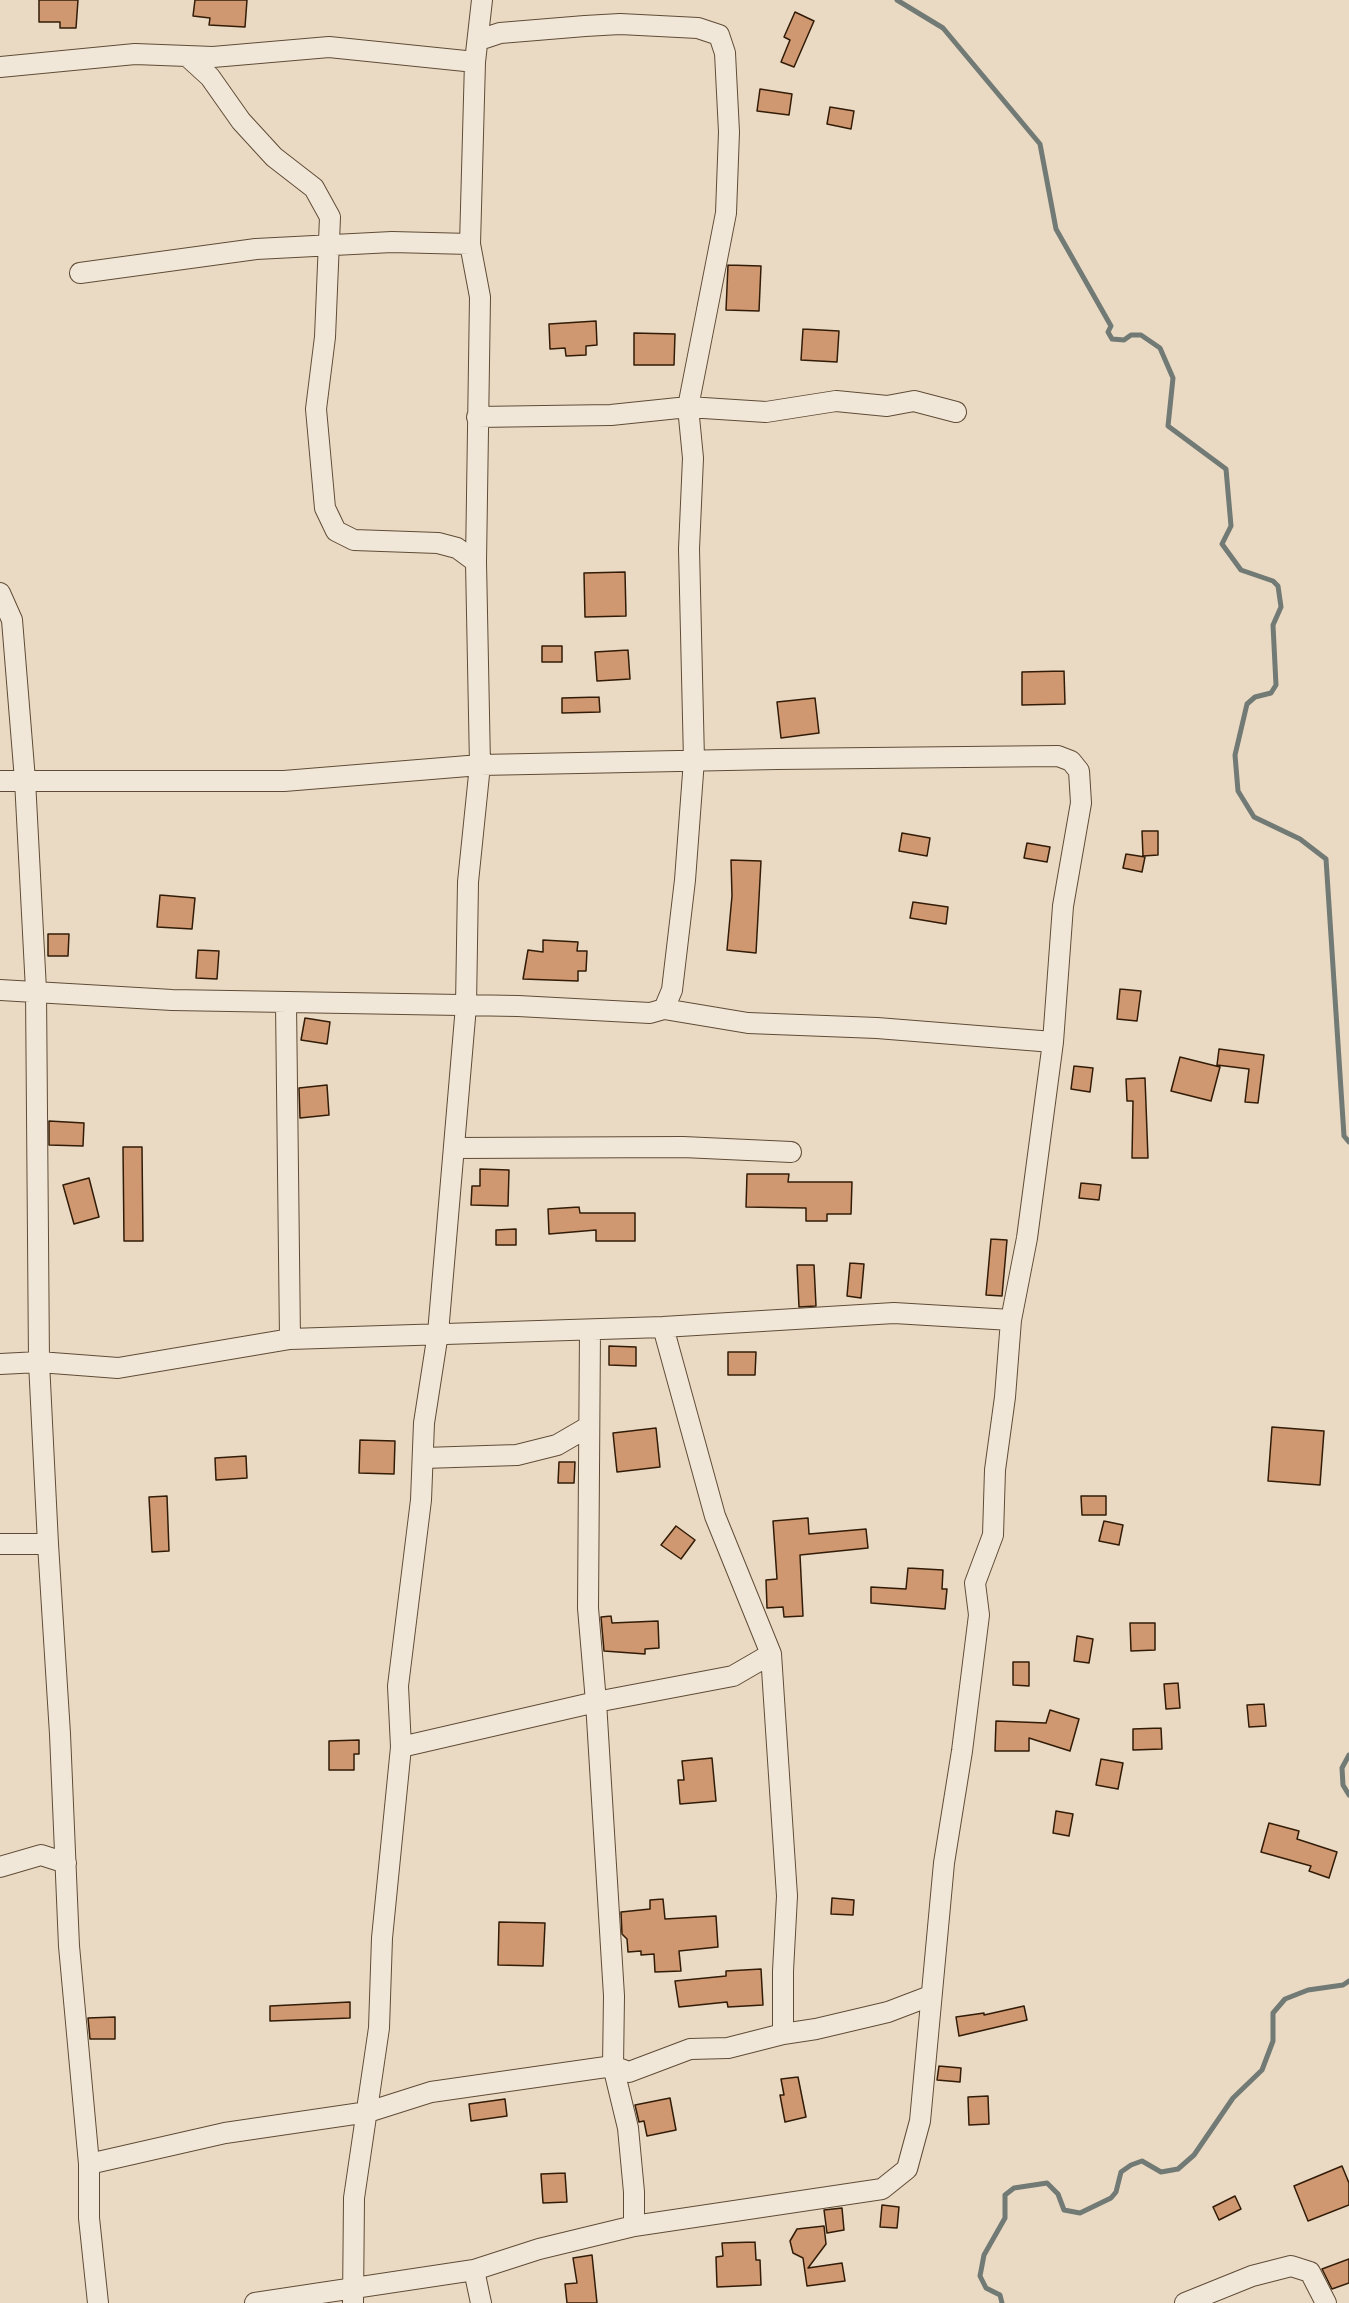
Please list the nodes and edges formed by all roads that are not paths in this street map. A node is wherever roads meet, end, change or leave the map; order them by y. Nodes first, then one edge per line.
1 (482, 0) edge
2 (479, 40) junction
3 (187, 56) junction
4 (475, 62) junction
5 (0, 67) edge
6 (470, 244) junction
7 (327, 245) junction
8 (80, 273) dead end
9 (688, 407) junction
10 (956, 412) dead end
11 (477, 417) junction
12 (476, 562) junction
13 (0, 593) edge
14 (694, 760) junction
15 (480, 765) junction
16 (24, 780) junction
17 (0, 781) edge
18 (0, 990) edge
19 (36, 990) junction
20 (286, 1003) junction
21 (466, 1006) junction
22 (664, 1009) junction
23 (1053, 1042) junction
24 (454, 1148) junction
25 (791, 1152) dead end
26 (1011, 1320) junction
27 (663, 1327) junction
28 (590, 1330) junction
29 (438, 1333) junction
30 (290, 1339) junction
31 (39, 1362) junction
32 (0, 1364) edge
33 (588, 1427) junction
34 (423, 1458) junction
35 (0, 1544) edge
36 (48, 1544) junction
37 (771, 1654) junction
38 (596, 1702) junction
39 (400, 1747) junction
40 (66, 1863) junction
41 (0, 1867) edge
42 (930, 1996) junction
43 (783, 2034) junction
44 (613, 2066) junction
45 (368, 2112) junction
46 (89, 2164) junction
47 (634, 2226) junction
48 (474, 2270) junction
49 (353, 2295) edge
50 (98, 2303) edge
51 (255, 2303) edge
52 (481, 2303) edge
53 (1185, 2303) edge
54 (1326, 2303) edge

1 - 2 street
2 - 4 street
2 - 9 street
3 - 4 street
3 - 5 street
3 - 7 street
4 - 6 street
6 - 7 street
6 - 11 street
7 - 8 street
7 - 12 street
9 - 10 street
9 - 11 street
9 - 14 street
11 - 12 street
12 - 15 street
13 - 16 street
14 - 15 street
14 - 22 street
14 - 23 street
15 - 16 street
15 - 21 street
16 - 17 street
16 - 19 street
18 - 19 street
19 - 20 street
19 - 31 street
20 - 21 street
20 - 30 street
21 - 22 street
21 - 24 street
22 - 23 street
23 - 26 street
24 - 25 street
24 - 29 street
26 - 27 street
26 - 42 street
27 - 28 street
27 - 37 street
28 - 29 street
28 - 33 street
29 - 30 street
29 - 34 street
30 - 31 street
31 - 32 street
31 - 36 street
33 - 34 street
33 - 38 street
34 - 39 street
35 - 36 street
36 - 40 street
37 - 38 street
37 - 43 street
38 - 39 street
38 - 44 street
39 - 45 street
40 - 41 street
40 - 46 street
42 - 43 street
42 - 47 street
43 - 44 street
44 - 45 street
44 - 47 street
45 - 46 street
45 - 49 street
46 - 50 street
47 - 48 street
48 - 49 street
48 - 52 street
49 - 51 street
53 - 54 street

